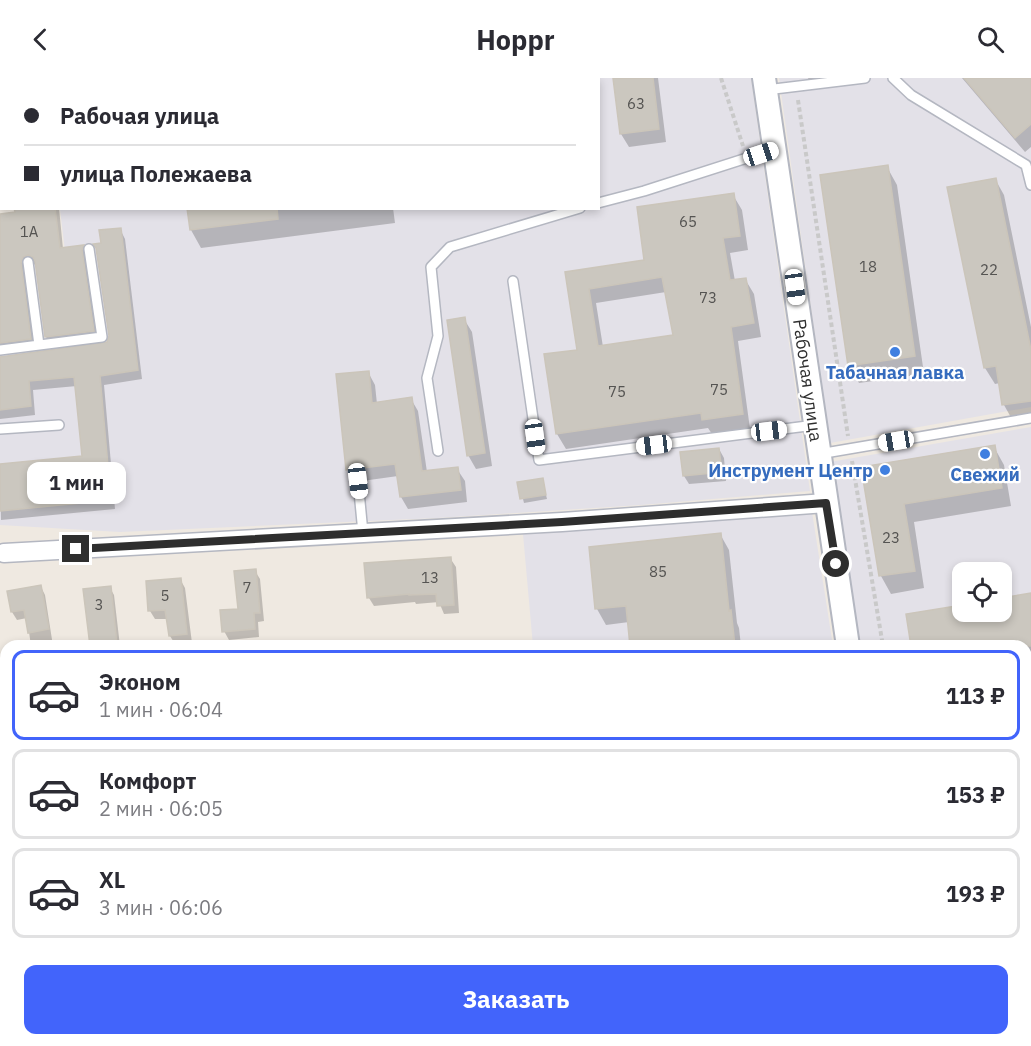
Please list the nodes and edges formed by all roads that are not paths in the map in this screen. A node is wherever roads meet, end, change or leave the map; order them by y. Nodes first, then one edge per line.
1 (865, 78) edge
2 (893, 78) edge
3 (830, 80) edge
4 (765, 84) edge
5 (775, 149) junction
6 (1031, 184) edge
7 (600, 202) edge
8 (573, 210) edge
9 (89, 249) dead end
10 (28, 262) dead end
11 (513, 281) dead end
12 (39, 345) junction
13 (0, 350) edge
14 (1031, 418) edge
15 (59, 425) dead end
16 (815, 425) junction
17 (0, 429) edge
18 (438, 451) dead end
19 (819, 454) junction
20 (358, 481) dead end
21 (826, 503) junction
22 (363, 533) junction
23 (2, 550) edge
24 (847, 640) edge

1 - 3 lane
2 - 6 lane
3 - 4 lane
4 - 5 street, Рабочая улица
5 - 7 lane
5 - 16 street, Рабочая улица
8 - 18 lane
9 - 12 lane
10 - 12 lane
11 - 16 lane
12 - 13 lane
14 - 19 lane
15 - 17 lane
16 - 19 street, Рабочая улица
19 - 21 street, Рабочая улица
20 - 22 lane
21 - 22 street
21 - 24 street, Рабочая улица
22 - 23 street

